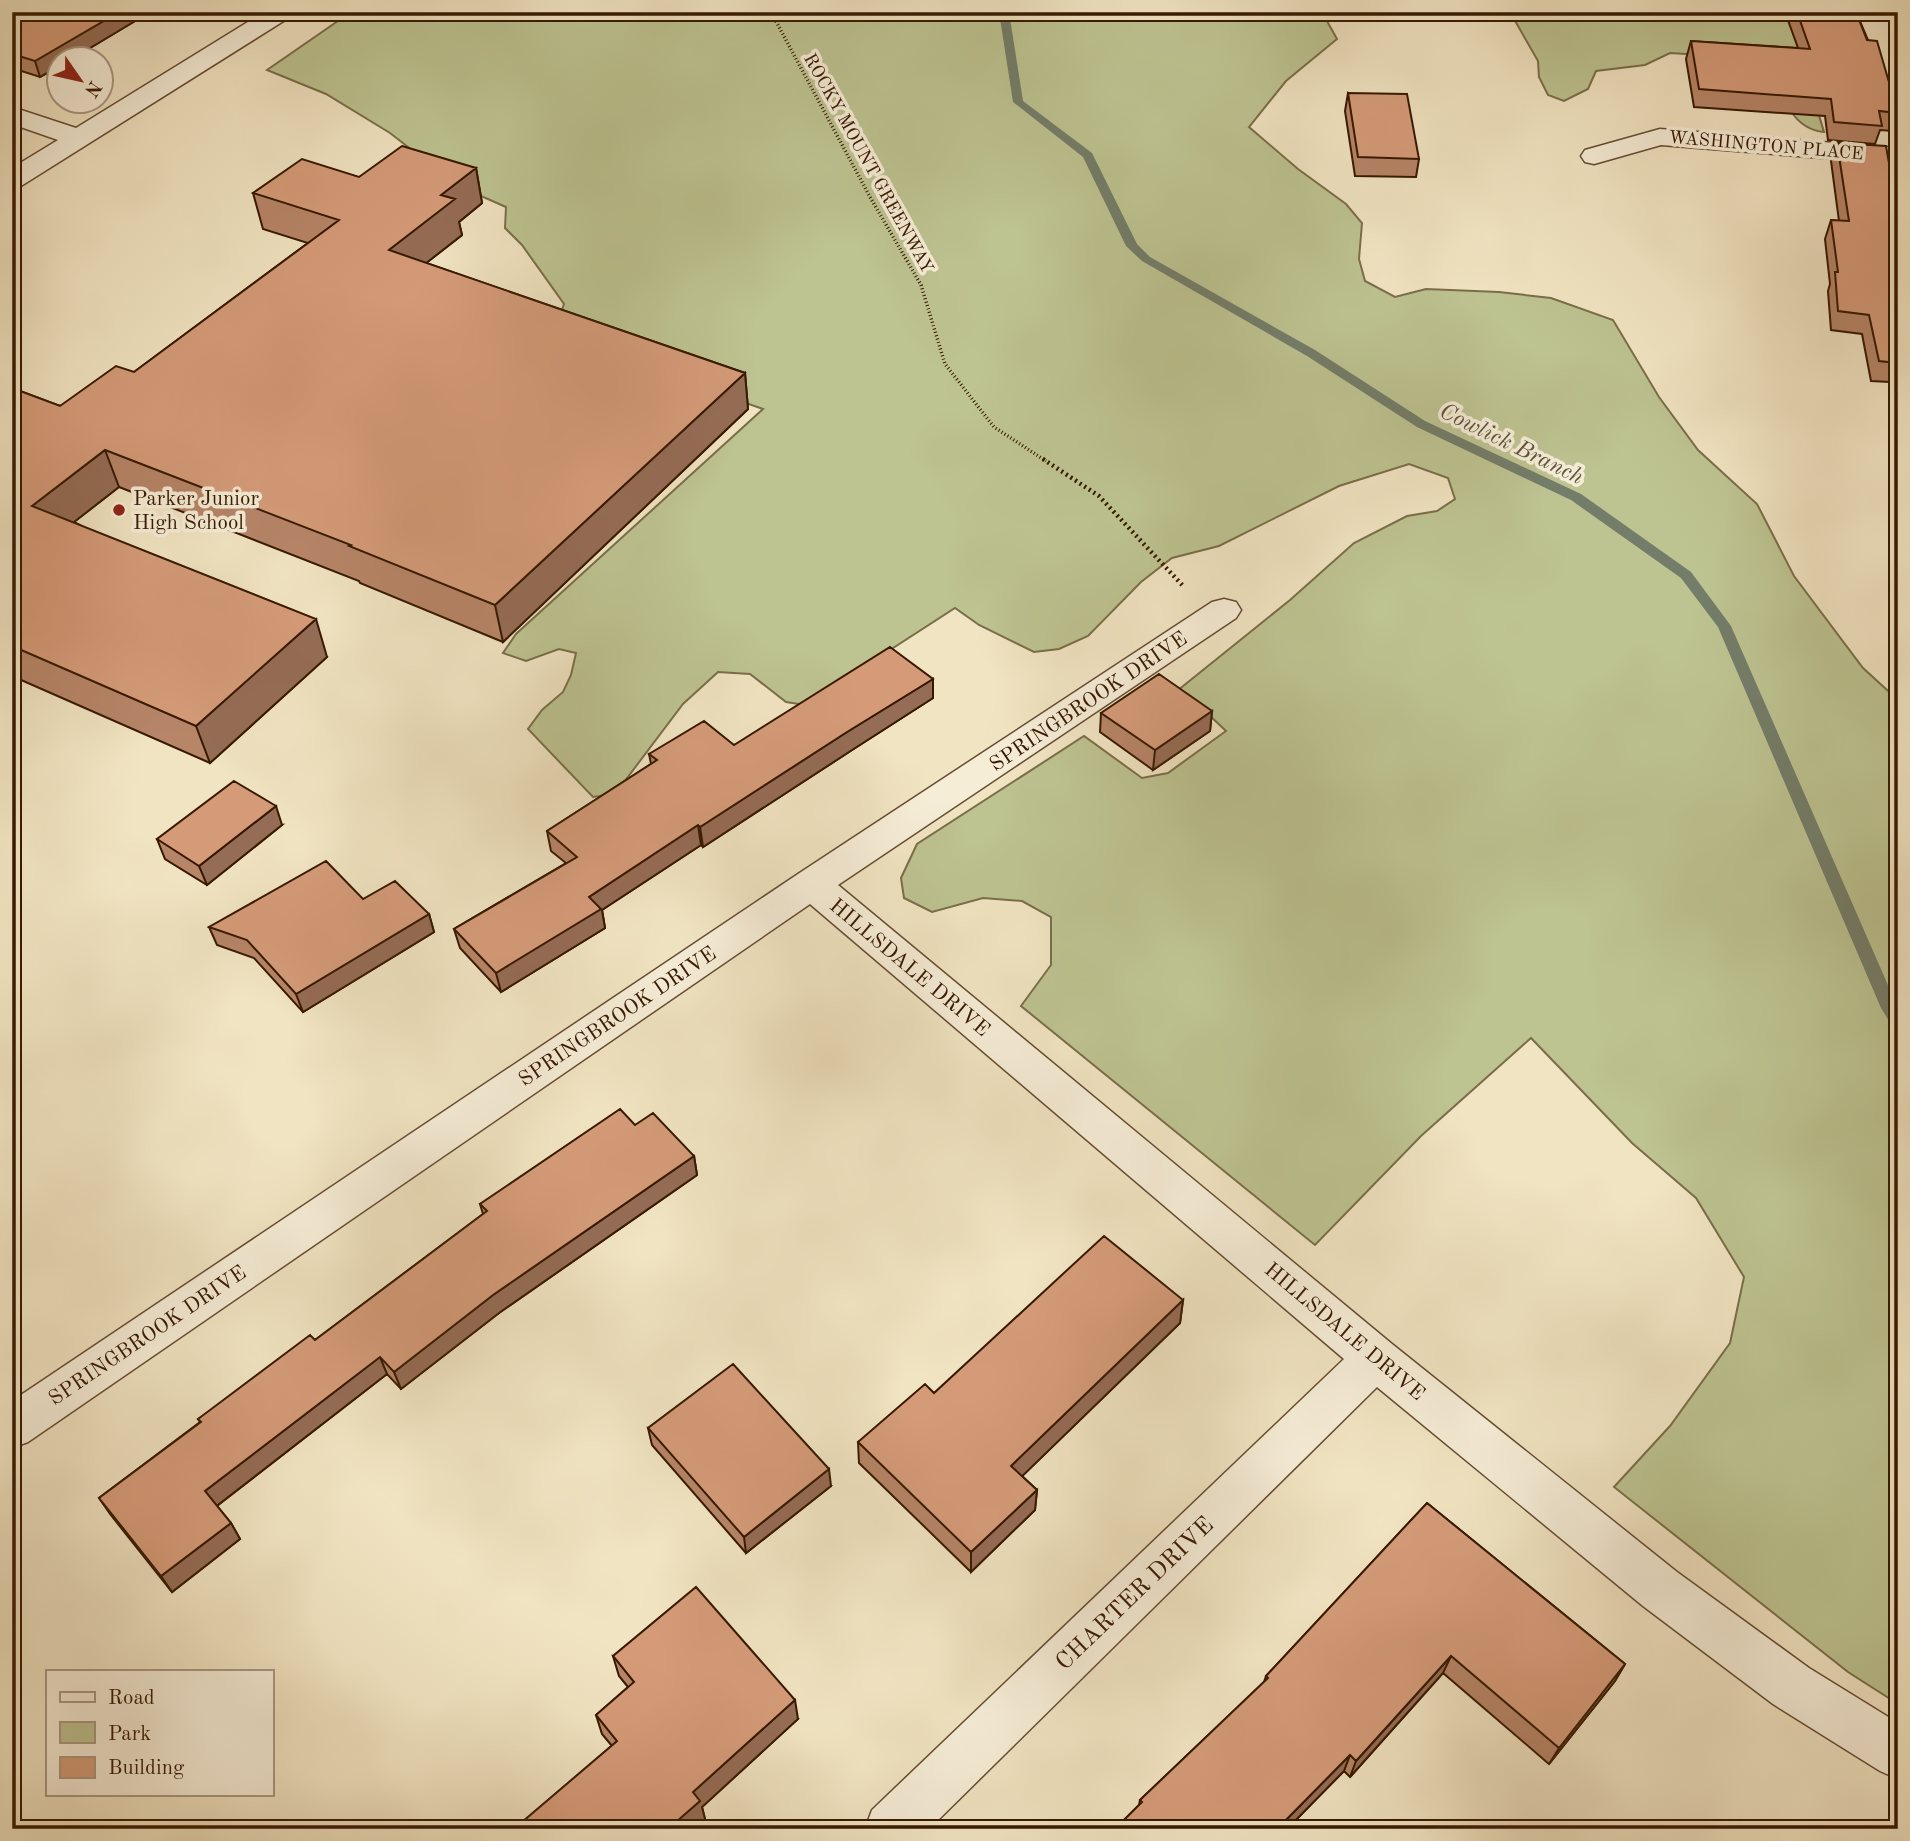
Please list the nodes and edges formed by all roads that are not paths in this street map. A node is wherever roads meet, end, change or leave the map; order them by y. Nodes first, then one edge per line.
1 (281, 12) edge
2 (12, 115) edge
3 (79, 138) junction
4 (1594, 156) dead end
5 (1898, 156) edge
6 (12, 180) edge
7 (1224, 610) dead end
8 (811, 884) junction
9 (1377, 1358) junction
10 (12, 1426) edge
11 (1898, 1753) edge
12 (891, 1829) edge

1 - 3 street
2 - 3 street
3 - 6 street
4 - 5 street, WASHINGTON PLACE
7 - 8 street, SPRINGBROOK DRIVE
8 - 9 street, HILLSDALE DRIVE
8 - 10 street, SPRINGBROOK DRIVE
9 - 11 street, HILLSDALE DRIVE
9 - 12 street, CHARTER DRIVE

